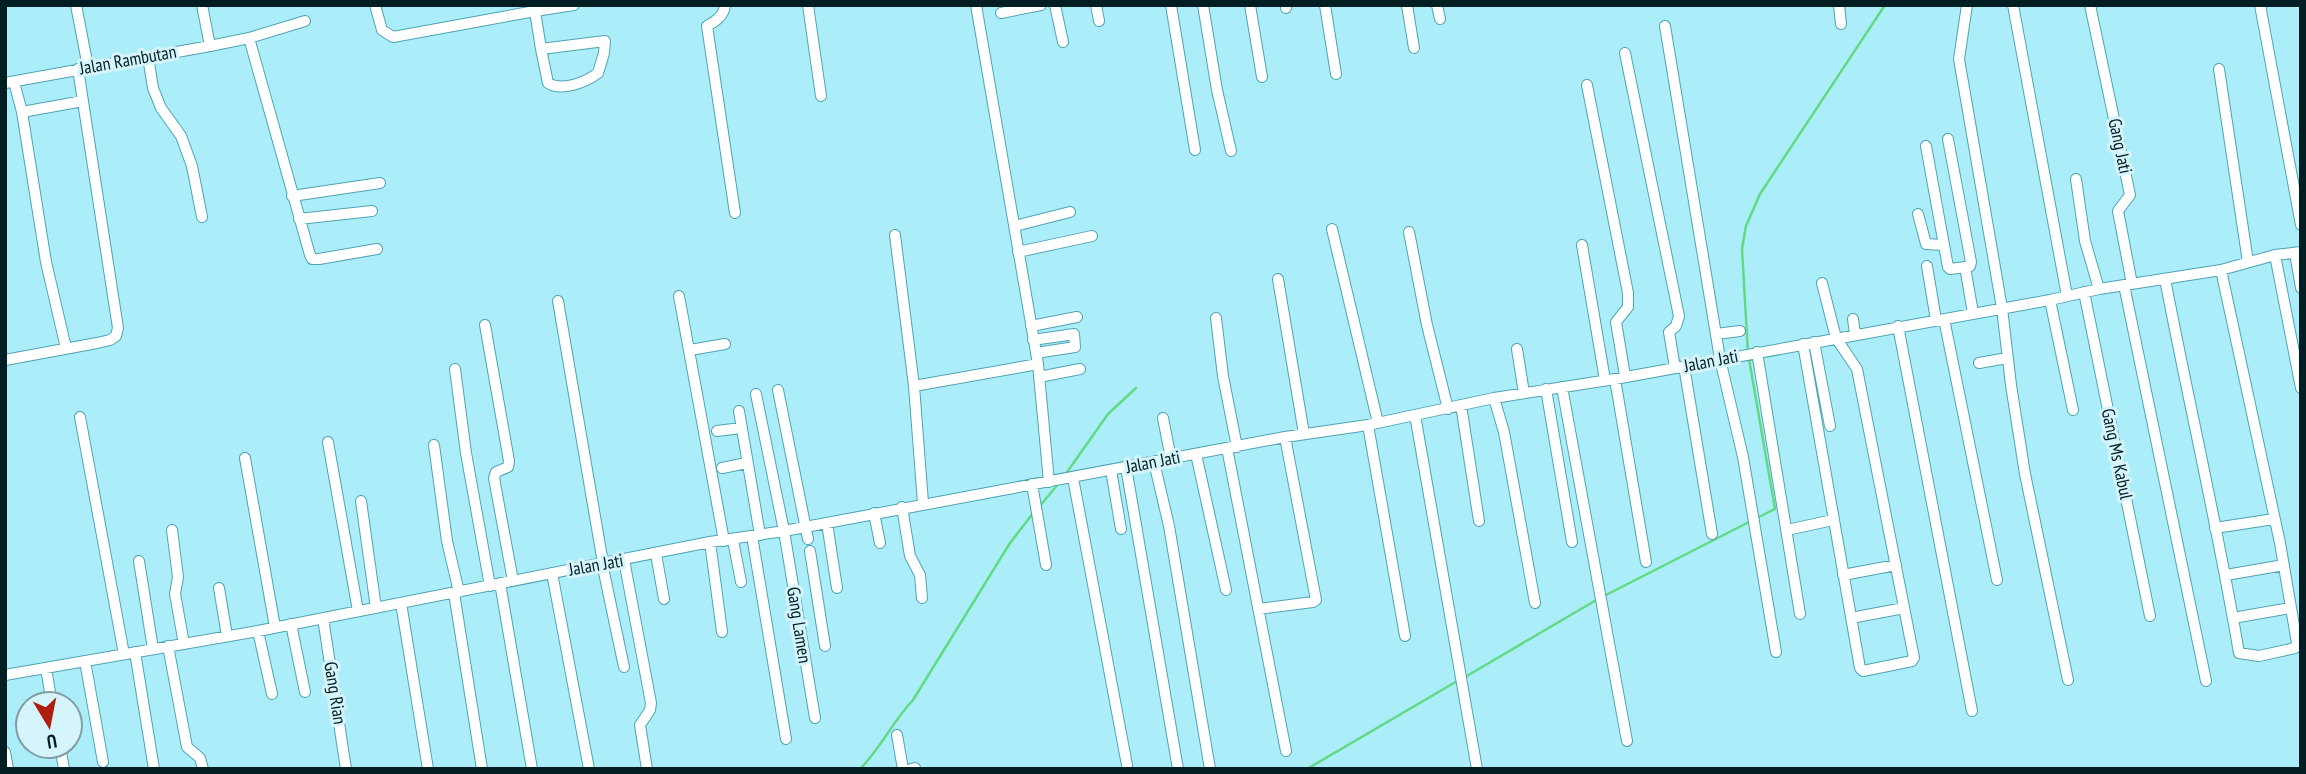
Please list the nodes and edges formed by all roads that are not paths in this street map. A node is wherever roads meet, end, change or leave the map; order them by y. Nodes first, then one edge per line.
1 (76, 5) edge
2 (202, 5) edge
3 (374, 5) edge
4 (574, 5) edge
5 (725, 5) edge
6 (808, 5) edge
7 (975, 5) edge
8 (1041, 5) edge
9 (1055, 5) edge
10 (1096, 5) edge
11 (1171, 5) edge
12 (1203, 5) edge
13 (1250, 5) edge
14 (1325, 5) edge
15 (1406, 5) edge
16 (1437, 5) edge
17 (1839, 5) edge
18 (1967, 5) edge
19 (2013, 5) edge
20 (2090, 5) edge
21 (2260, 5) edge
22 (535, 8) edge
23 (1001, 13) dead end
24 (1440, 19) dead end
25 (305, 21) dead end
26 (1098, 21) dead end
27 (1841, 24) dead end
28 (1665, 26) dead end
29 (249, 38) junction
30 (1063, 42) dead end
31 (210, 46) junction
32 (1414, 48) dead end
33 (541, 49) junction
34 (1625, 52) dead end
35 (148, 57) junction
36 (83, 68) junction
37 (2219, 69) dead end
38 (1336, 74) dead end
39 (1262, 77) dead end
40 (10, 83) edge
41 (1587, 85) dead end
42 (821, 96) dead end
43 (83, 101) junction
44 (22, 112) junction
45 (1948, 139) dead end
46 (1926, 146) dead end
47 (1195, 150) dead end
48 (1231, 151) dead end
49 (2076, 179) dead end
50 (380, 183) dead end
51 (292, 196) junction
52 (372, 211) dead end
53 (1070, 212) dead end
54 (736, 214) dead end
55 (1918, 215) dead end
56 (202, 217) dead end
57 (299, 219) junction
58 (2301, 225) edge
59 (1015, 226) junction
60 (1332, 229) dead end
61 (1409, 232) dead end
62 (895, 235) dead end
63 (1092, 236) dead end
64 (1582, 245) dead end
65 (1943, 245) junction
66 (377, 249) dead end
67 (1018, 252) junction
68 (2298, 252) edge
69 (2275, 255) junction
70 (2248, 262) junction
71 (1927, 266) dead end
72 (1965, 267) junction
73 (2221, 270) junction
74 (1278, 279) dead end
75 (2165, 279) junction
76 (1822, 284) dead end
77 (2128, 284) junction
78 (2301, 288) edge
79 (2099, 289) junction
80 (2084, 292) junction
81 (680, 296) dead end
82 (2067, 296) junction
83 (2050, 300) junction
84 (558, 301) dead end
85 (2002, 308) junction
86 (1973, 313) junction
87 (1077, 317) dead end
88 (1216, 318) dead end
89 (1853, 319) dead end
90 (1940, 319) junction
91 (485, 324) dead end
92 (1031, 326) junction
93 (1898, 326) junction
94 (1740, 331) dead end
95 (1716, 334) junction
96 (1856, 334) junction
97 (1836, 338) junction
98 (1033, 340) junction
99 (1808, 343) junction
100 (725, 344) dead end
101 (66, 348) junction
102 (1517, 349) dead end
103 (690, 350) junction
104 (1755, 353) junction
105 (2007, 358) junction
106 (1037, 359) junction
107 (1720, 359) junction
108 (5, 360) edge
109 (1979, 363) dead end
110 (1680, 367) junction
111 (455, 369) dead end
112 (1080, 369) dead end
113 (1039, 377) junction
114 (1615, 378) junction
115 (914, 386) junction
116 (1562, 387) junction
117 (2301, 388) edge
118 (1546, 389) junction
119 (778, 390) dead end
120 (1524, 393) junction
121 (756, 394) dead end
122 (1494, 398) junction
123 (1461, 405) junction
124 (1448, 409) junction
125 (2073, 410) dead end
126 (738, 411) dead end
127 (1415, 415) junction
128 (80, 417) dead end
129 (1163, 418) dead end
130 (1373, 424) junction
131 (1830, 426) dead end
132 (741, 428) junction
133 (717, 431) dead end
134 (1304, 434) junction
135 (1285, 437) junction
136 (328, 442) dead end
137 (434, 445) dead end
138 (1232, 447) junction
139 (1196, 454) junction
140 (245, 458) dead end
141 (1171, 459) junction
142 (1154, 462) junction
143 (747, 463) junction
144 (1126, 467) junction
145 (722, 468) dead end
146 (1111, 470) junction
147 (1061, 480) junction
148 (1032, 484) junction
149 (361, 501) dead end
150 (923, 503) junction
151 (902, 507) junction
152 (874, 513) junction
153 (2274, 519) junction
154 (1833, 520) junction
155 (1479, 521) dead end
156 (827, 523) junction
157 (805, 527) junction
158 (2215, 528) junction
159 (1121, 529) dead end
160 (172, 530) dead end
161 (1787, 530) junction
162 (784, 531) junction
163 (1712, 534) dead end
164 (756, 536) junction
165 (808, 539) dead end
166 (728, 540) junction
167 (710, 542) junction
168 (1572, 542) dead end
169 (880, 543) dead end
170 (810, 551) dead end
171 (656, 554) junction
172 (624, 560) junction
173 (139, 561) dead end
174 (1646, 562) dead end
175 (602, 563) junction
176 (1046, 565) dead end
177 (1896, 565) junction
178 (2284, 565) junction
179 (552, 573) junction
180 (1843, 575) junction
181 (2226, 575) junction
182 (1997, 580) dead end
183 (513, 581) junction
184 (741, 582) dead end
185 (495, 585) junction
186 (219, 588) dead end
187 (836, 588) dead end
188 (1226, 590) dead end
189 (457, 592) junction
190 (922, 598) dead end
191 (664, 599) dead end
192 (401, 603) junction
193 (1535, 604) dead end
194 (376, 608) junction
195 (1904, 608) junction
196 (2290, 608) junction
197 (1258, 609) junction
198 (358, 611) junction
199 (1800, 614) dead end
200 (2150, 616) dead end
201 (323, 618) junction
202 (1851, 618) junction
203 (2233, 618) junction
204 (291, 624) junction
205 (275, 627) junction
206 (258, 631) junction
207 (722, 632) dead end
208 (227, 636) junction
209 (1405, 636) dead end
210 (184, 643) junction
211 (168, 646) junction
212 (825, 646) dead end
213 (153, 649) junction
214 (135, 652) junction
215 (1776, 652) dead end
216 (124, 654) junction
217 (85, 661) junction
218 (624, 667) dead end
219 (46, 668) junction
220 (5, 675) edge
221 (2068, 680) dead end
222 (2206, 681) dead end
223 (50, 690) edge
224 (305, 692) dead end
225 (272, 694) dead end
226 (1972, 711) dead end
227 (814, 718) dead end
228 (897, 735) dead end
229 (786, 738) dead end
230 (1626, 741) dead end
231 (1286, 751) dead end
232 (5, 752) edge
233 (103, 762) dead end
234 (1127, 765) dead end
235 (8, 769) edge
236 (154, 769) edge
237 (203, 769) edge
238 (346, 769) edge
239 (428, 769) edge
240 (482, 769) edge
241 (532, 769) edge
242 (589, 769) edge
243 (648, 769) edge
244 (903, 769) edge
245 (1178, 769) edge
246 (1210, 769) edge
247 (1477, 769) edge

1 - 36 street
2 - 31 street
3 - 22 street
4 - 22 street
5 - 54 street
6 - 42 street
7 - 59 street
8 - 23 street
9 - 30 street
10 - 26 street
11 - 47 street
12 - 48 street
13 - 39 street
14 - 38 street
15 - 32 street
16 - 24 street
17 - 27 street
18 - 85 street
19 - 82 street
20 - 77 street, Gang Jati
21 - 58 street
22 - 33 street
25 - 29 street, Jalan Rambutan
28 - 95 street
29 - 31 street, Jalan Rambutan
29 - 51 street
31 - 35 street, Jalan Rambutan
33 - 33 street
34 - 110 street
35 - 36 street, Jalan Rambutan
35 - 56 street
36 - 40 street, Jalan Rambutan
36 - 43 street
37 - 70 street
40 - 44 street
41 - 114 street
43 - 44 street
43 - 101 street
44 - 101 street
45 - 72 street
46 - 65 street
49 - 79 street
50 - 51 street
51 - 57 street
52 - 57 street
53 - 59 street
55 - 65 street
57 - 66 street
59 - 67 street
60 - 130 street
61 - 124 street
62 - 115 street
63 - 67 street
64 - 114 street
65 - 72 street
67 - 92 street
68 - 69 street, Jalan Jati
68 - 78 street
69 - 70 street, Jalan Jati
69 - 117 street
70 - 73 street, Jalan Jati
71 - 90 street
72 - 86 street
73 - 75 street, Jalan Jati
73 - 153 street
74 - 134 street
75 - 77 street, Jalan Jati
75 - 158 street
76 - 97 street
77 - 79 street, Jalan Jati
77 - 222 street, Gang Jati
79 - 80 street, Jalan Jati
80 - 82 street, Jalan Jati
80 - 200 street, Gang Ms Kabul
81 - 103 street
82 - 83 street, Jalan Jati
83 - 85 street, Jalan Jati
83 - 125 street
84 - 175 street
85 - 86 street, Jalan Jati
85 - 105 street
86 - 90 street, Jalan Jati
87 - 92 street
88 - 138 street
89 - 96 street
90 - 93 street, Jalan Jati
90 - 182 street
91 - 183 street
92 - 98 street
93 - 96 street, Jalan Jati
93 - 226 street
94 - 95 street
95 - 107 street
96 - 97 street, Jalan Jati
97 - 99 street, Jalan Jati
97 - 177 street
98 - 106 street
98 - 106 street
99 - 104 street, Jalan Jati
99 - 131 street
99 - 154 street
100 - 103 street
101 - 108 street
102 - 120 street
103 - 166 street
104 - 107 street, Jalan Jati
104 - 161 street
105 - 109 street
105 - 221 street
106 - 113 street
106 - 115 street
107 - 110 street, Jalan Jati
107 - 215 street
110 - 114 street, Jalan Jati
110 - 163 street
111 - 185 street
112 - 113 street
113 - 147 street
114 - 116 street, Jalan Jati
114 - 174 street
115 - 150 street
116 - 118 street, Jalan Jati
116 - 230 street
118 - 120 street, Jalan Jati
118 - 168 street
119 - 157 street
120 - 122 street, Jalan Jati
121 - 162 street, Gang Lamen
122 - 123 street, Jalan Jati
122 - 193 street
123 - 124 street, Jalan Jati
123 - 155 street
124 - 127 street, Jalan Jati
126 - 132 street
127 - 130 street, Jalan Jati
127 - 247 street
128 - 216 street
129 - 141 street
130 - 134 street, Jalan Jati
130 - 209 street
132 - 133 street
132 - 143 street
134 - 135 street, Jalan Jati
135 - 138 street, Jalan Jati
135 - 197 street
136 - 198 street
137 - 189 street
138 - 139 street, Jalan Jati
138 - 197 street
139 - 141 street, Jalan Jati
139 - 188 street
140 - 205 street
141 - 142 street, Jalan Jati
142 - 144 street, Jalan Jati
142 - 246 street
143 - 145 street
143 - 164 street
144 - 146 street, Jalan Jati
144 - 245 street
146 - 147 street, Jalan Jati
146 - 159 street
147 - 148 street, Jalan Jati
147 - 234 street
148 - 150 street, Jalan Jati
148 - 176 street
149 - 194 street
150 - 151 street, Jalan Jati
151 - 152 street, Jalan Jati
151 - 190 street
152 - 156 street, Jalan Jati
152 - 169 street
153 - 158 street
153 - 178 street
154 - 161 street
154 - 180 street
156 - 157 street, Jalan Jati
156 - 187 street
157 - 162 street, Jalan Jati
157 - 165 street
158 - 181 street
160 - 210 street
161 - 199 street
162 - 164 street, Jalan Jati
162 - 227 street, Gang Lamen
164 - 166 street, Jalan Jati
164 - 229 street
166 - 167 street, Jalan Jati
166 - 184 street
167 - 171 street, Jalan Jati
167 - 207 street
170 - 212 street
171 - 172 street, Jalan Jati
171 - 191 street
172 - 175 street, Jalan Jati
172 - 243 street
173 - 213 street
175 - 179 street, Jalan Jati
175 - 218 street
177 - 180 street
177 - 195 street
178 - 181 street
178 - 196 street
179 - 183 street, Jalan Jati
179 - 242 street
180 - 202 street
181 - 203 street
183 - 185 street, Jalan Jati
185 - 189 street, Jalan Jati
185 - 241 street
186 - 208 street
189 - 192 street, Jalan Jati
189 - 240 street
192 - 194 street, Jalan Jati
192 - 239 street
194 - 198 street, Jalan Jati
195 - 202 street
195 - 202 street
196 - 203 street
196 - 203 street
197 - 231 street
198 - 201 street, Jalan Jati
201 - 204 street, Jalan Jati
201 - 238 street, Gang Rian
204 - 205 street, Jalan Jati
204 - 224 street
205 - 206 street, Jalan Jati
206 - 208 street, Jalan Jati
206 - 225 street
208 - 210 street, Jalan Jati
210 - 211 street, Jalan Jati
211 - 213 street, Jalan Jati
211 - 237 street
213 - 214 street, Jalan Jati
214 - 216 street, Jalan Jati
214 - 236 street
216 - 217 street, Jalan Jati
217 - 219 street, Jalan Jati
217 - 233 street
219 - 220 street, Jalan Jati
219 - 223 street
228 - 244 street
232 - 235 street

